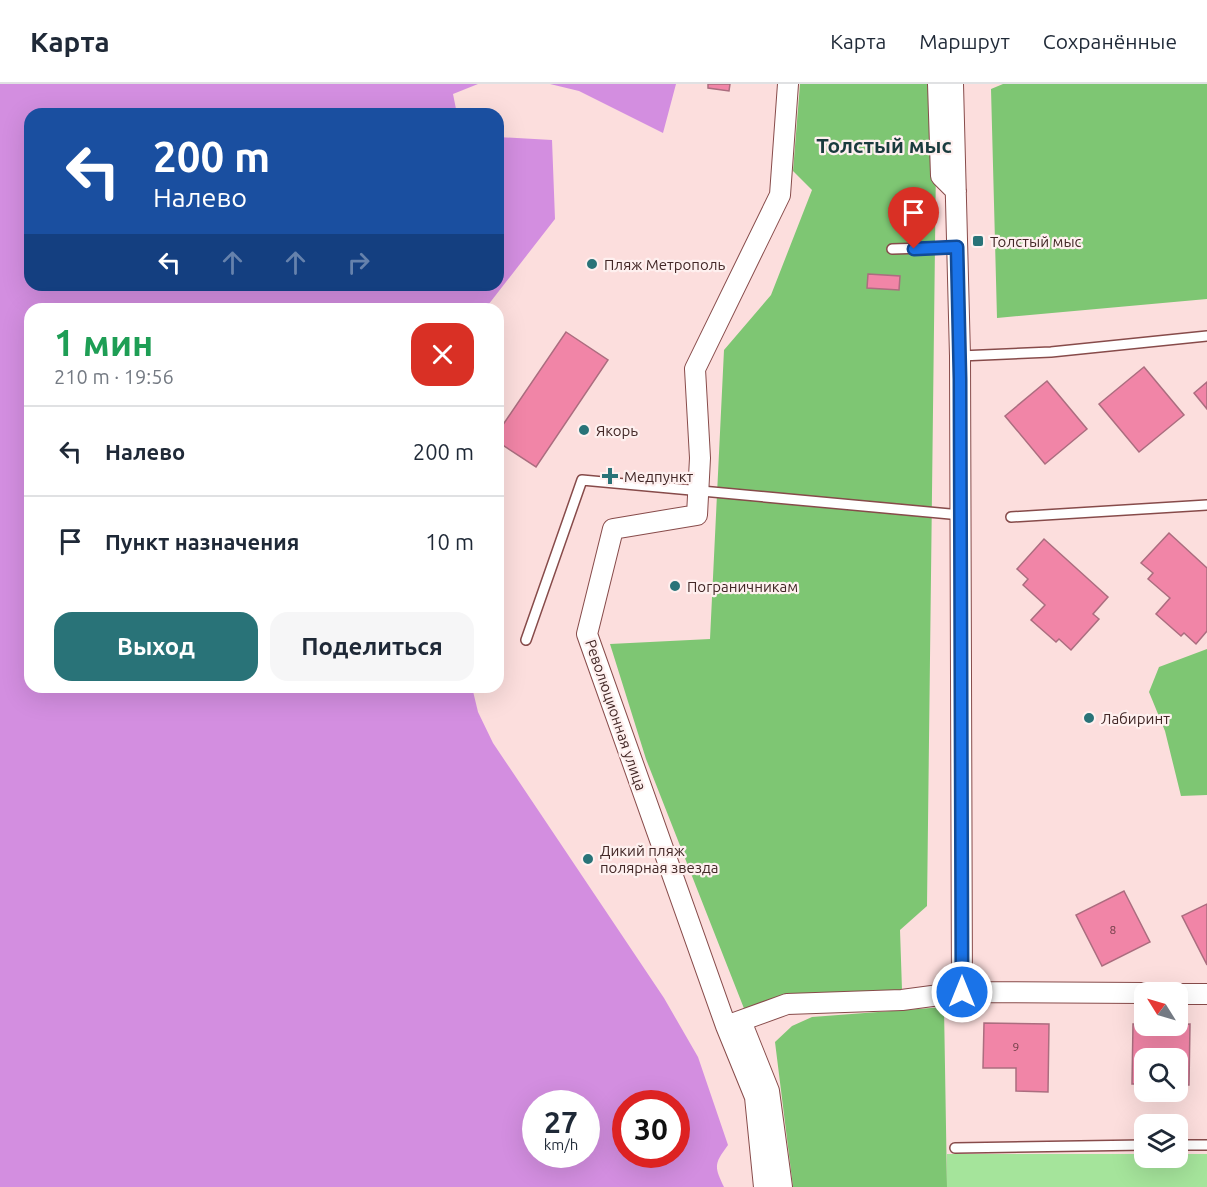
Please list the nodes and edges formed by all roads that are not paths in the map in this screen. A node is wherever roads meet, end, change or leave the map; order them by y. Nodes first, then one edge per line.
1 (788, 84) edge
2 (938, 84) edge
3 (953, 84) edge
4 (956, 191) junction
5 (957, 247) junction
6 (892, 249) dead end
7 (1207, 336) edge
8 (960, 356) junction
9 (699, 490) junction
10 (1207, 505) edge
11 (961, 515) junction
12 (1011, 517) dead end
13 (526, 639) dead end
14 (962, 992) junction
15 (1134, 993) edge
16 (1188, 994) edge
17 (1207, 994) edge
18 (733, 1023) junction
19 (1134, 1145) edge
20 (1188, 1145) edge
21 (1207, 1145) edge
22 (956, 1148) dead end
23 (764, 1187) edge
24 (782, 1187) edge

1 - 9 street, Революционная улица
2 - 4 street
3 - 4 street
4 - 5 street
5 - 6 lane
5 - 8 street
7 - 8 lane
8 - 11 street
9 - 11 lane
9 - 13 lane
9 - 18 street, Революционная улица
10 - 12 lane
11 - 14 street
14 - 15 street
14 - 18 street
16 - 17 street
18 - 23 street, Революционная улица
18 - 24 street
19 - 22 lane
20 - 21 lane

